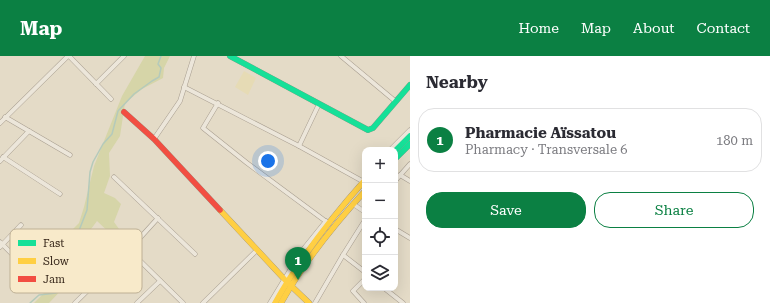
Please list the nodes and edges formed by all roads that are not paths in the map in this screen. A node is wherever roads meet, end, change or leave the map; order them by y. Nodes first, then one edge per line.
1 (68, 56) edge
2 (124, 56) edge
3 (194, 56) edge
4 (230, 56) edge
5 (341, 56) edge
6 (96, 84) junction
7 (410, 85) edge
8 (184, 87) junction
9 (111, 99) dead end
10 (395, 101) junction
11 (218, 103) junction
12 (319, 104) junction
13 (124, 112) dead end
14 (6, 117) junction
15 (0, 123) edge
16 (410, 130) edge
17 (29, 131) junction
18 (408, 138) edge
19 (154, 139) junction
20 (299, 146) junction
21 (394, 147) edge
22 (398, 148) edge
23 (398, 154) edge
24 (70, 155) dead end
25 (2, 159) edge
26 (410, 164) edge
27 (400, 175) junction
28 (114, 177) dead end
29 (398, 177) edge
30 (362, 178) edge
31 (362, 181) edge
32 (410, 181) edge
33 (60, 194) dead end
34 (362, 194) edge
35 (353, 204) junction
36 (362, 210) edge
37 (158, 218) junction
38 (327, 222) junction
39 (21, 224) dead end
40 (362, 225) edge
41 (16, 229) edge
42 (398, 231) edge
43 (10, 235) edge
44 (142, 236) edge
45 (410, 238) edge
46 (1, 244) edge
47 (257, 250) junction
48 (10, 253) edge
49 (194, 254) dead end
50 (343, 255) junction
51 (142, 263) edge
52 (362, 270) edge
53 (160, 281) junction
54 (287, 282) junction
55 (362, 282) edge
56 (388, 291) edge
57 (85, 293) edge
58 (75, 303) edge
59 (137, 303) edge
60 (183, 303) edge
61 (202, 303) edge
62 (270, 303) edge
63 (275, 303) edge
64 (281, 303) edge
65 (309, 303) edge
66 (315, 303) edge
67 (364, 303) edge
68 (403, 303) edge

1 - 6 street
1 - 14 street
2 - 6 street
3 - 8 street
4 - 12 street
5 - 10 street
6 - 9 street
7 - 10 street
8 - 11 street
8 - 19 street
10 - 12 street
11 - 20 street
11 - 38 street
12 - 20 street
13 - 19 street
14 - 15 street
14 - 17 street
16 - 18 street
17 - 24 street
17 - 25 street
18 - 21 street
18 - 22 street
18 - 23 street
19 - 47 street
20 - 30 street
25 - 33 street
26 - 27 street
27 - 29 street
27 - 32 street
28 - 37 street
31 - 38 street
34 - 35 street
35 - 36 street
35 - 54 street
37 - 44 street
37 - 49 street
38 - 54 street
39 - 41 street
40 - 50 street
42 - 45 street
43 - 46 street
46 - 48 street
47 - 54 street
47 - 61 street
50 - 52 street
50 - 66 street
51 - 53 street
53 - 59 street
53 - 60 street
54 - 62 street
54 - 63 street
54 - 64 street
54 - 65 street
55 - 67 street
56 - 68 street
57 - 58 street

